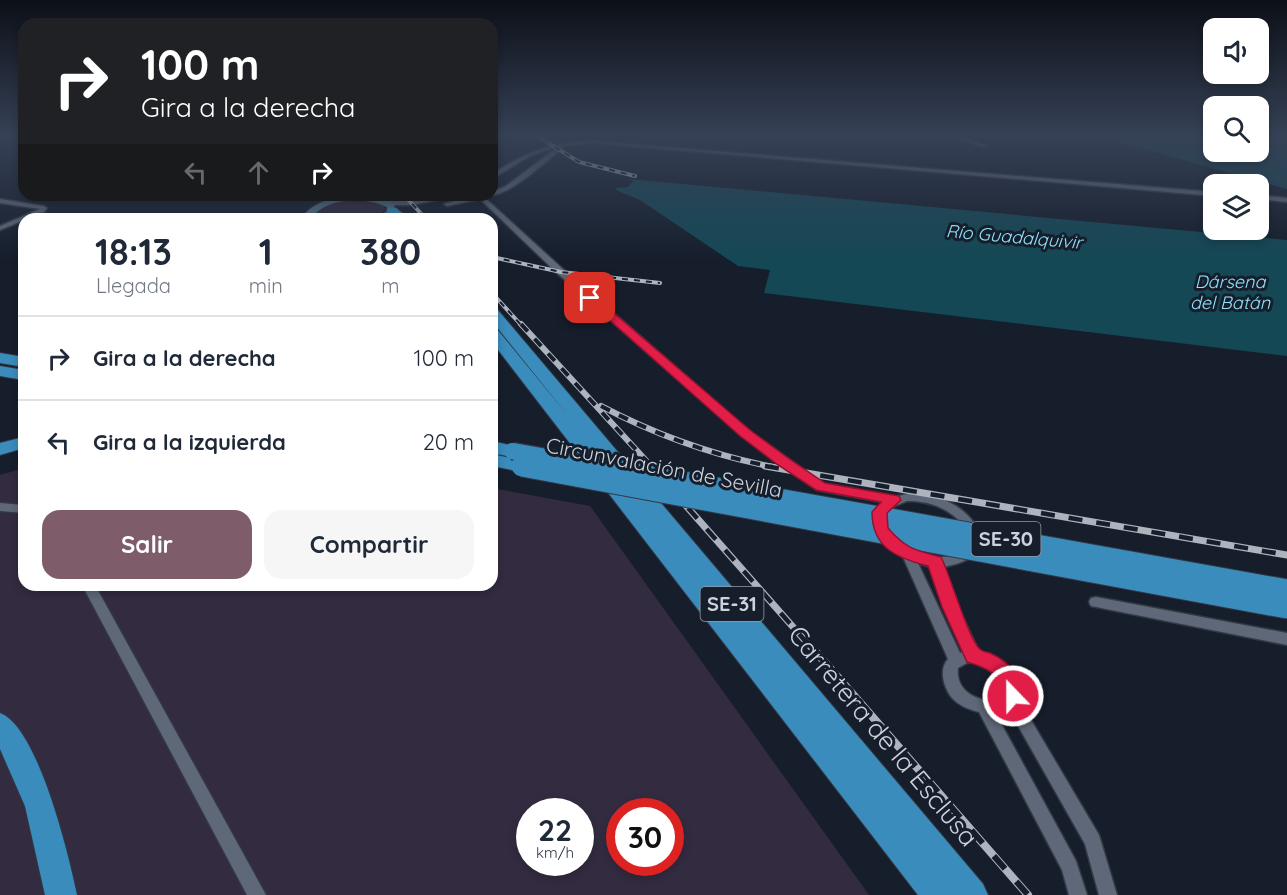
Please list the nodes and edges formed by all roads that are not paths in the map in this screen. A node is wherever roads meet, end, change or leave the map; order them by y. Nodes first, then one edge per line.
1 (522, 176) edge
2 (1000, 176) edge
3 (498, 191) edge
4 (1203, 193) edge
5 (1269, 198) edge
6 (1287, 200) edge
7 (0, 201) edge
8 (338, 201) edge
9 (381, 201) edge
10 (424, 201) edge
11 (459, 201) edge
12 (488, 201) edge
13 (440, 205) dead end
14 (391, 207) junction
15 (37, 213) edge
16 (310, 213) edge
17 (387, 213) edge
18 (398, 213) edge
19 (18, 221) edge
20 (0, 228) edge
21 (498, 319) edge
22 (498, 340) edge
23 (0, 351) edge
24 (18, 352) edge
25 (0, 358) edge
26 (18, 361) edge
27 (0, 372) edge
28 (18, 374) edge
29 (18, 444) edge
30 (0, 449) edge
31 (509, 455) edge
32 (894, 500) junction
33 (0, 507) edge
34 (18, 508) edge
35 (908, 555) junction
36 (935, 562) junction
37 (1287, 590) edge
38 (91, 591) edge
39 (1096, 602) dead end
40 (1287, 608) edge
41 (1287, 639) edge
42 (974, 656) junction
43 (956, 660) junction
44 (1011, 699) junction
45 (985, 708) junction
46 (0, 724) edge
47 (916, 866) junction
48 (61, 895) edge
49 (257, 895) edge
50 (928, 895) edge
51 (938, 895) edge
52 (972, 895) edge
53 (1078, 895) edge
54 (1108, 895) edge

1 - 3 street
2 - 4 street
5 - 6 street
7 - 15 street
8 - 16 main road
9 - 14 main road
10 - 14 street
11 - 13 street
12 - 32 street
14 - 17 main road
14 - 18 highway
19 - 20 street
21 - 52 highway, Carretera de la Esclusa / SE-31
22 - 47 highway, SE-31
23 - 24 highway
25 - 26 highway
27 - 28 highway
29 - 30 highway
31 - 37 highway, Circunvalación de Sevilla / SE-30, bridge
31 - 40 highway, Circunvalación de Sevilla / SE-30, bridge
32 - 35 street
32 - 36 street
33 - 34 street
35 - 36 street
35 - 43 street
36 - 42 street
38 - 49 street
39 - 41 street
42 - 43 street
42 - 44 street
43 - 45 street
44 - 45 street
44 - 54 street
45 - 53 street
46 - 48 highway
47 - 50 highway
47 - 51 highway, SE-31

